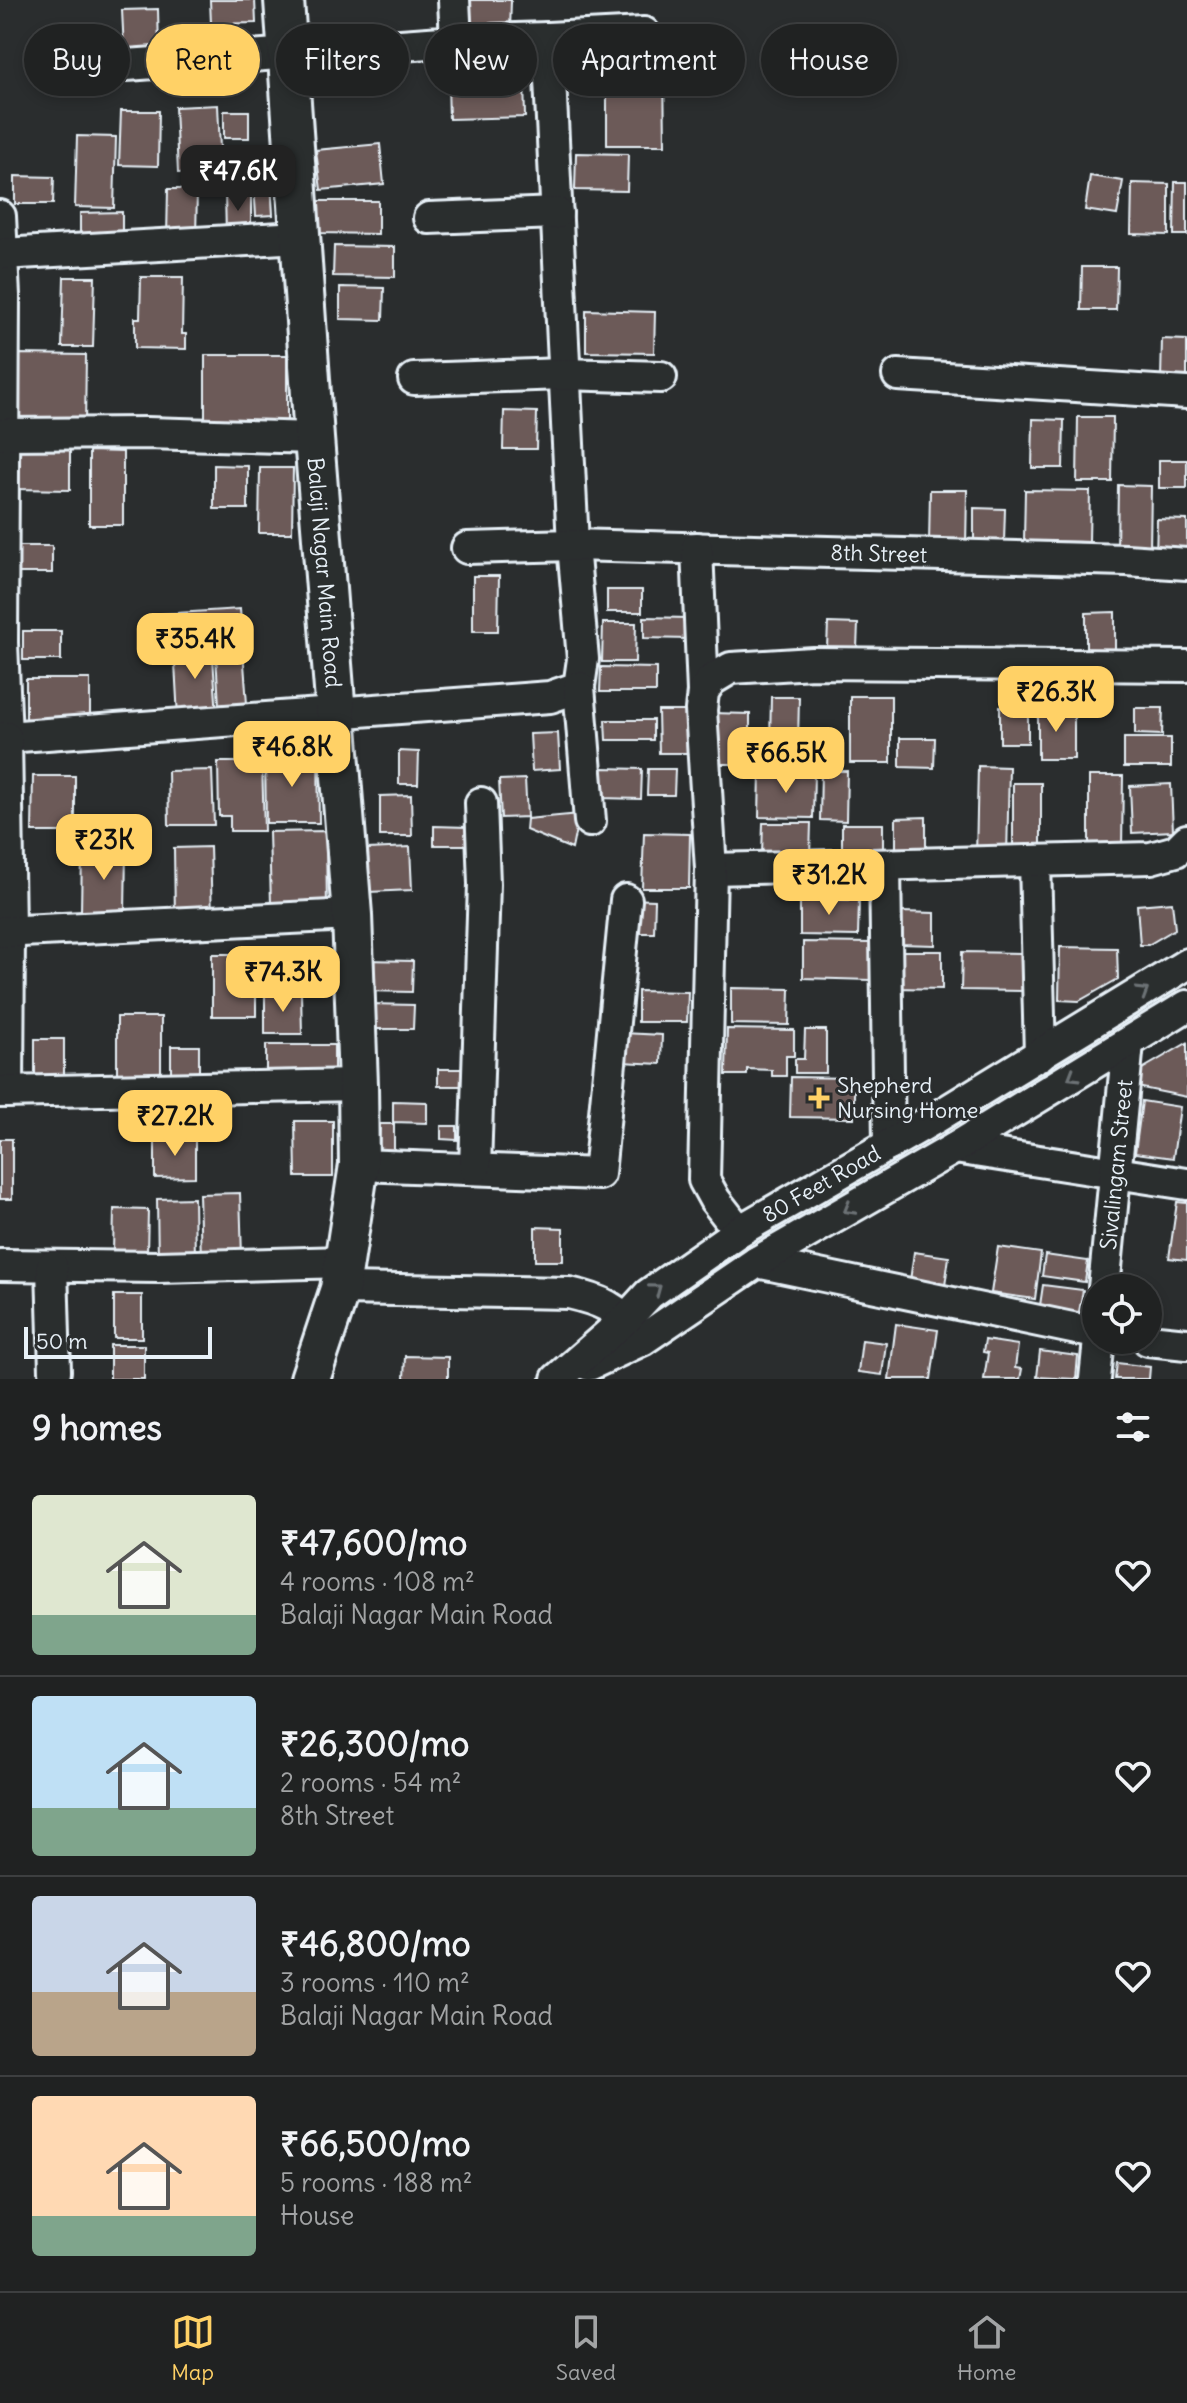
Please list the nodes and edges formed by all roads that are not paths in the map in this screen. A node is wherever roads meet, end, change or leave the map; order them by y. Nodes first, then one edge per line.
1 (284, 0) edge
2 (454, 0) edge
3 (286, 24) edge
4 (455, 24) edge
5 (537, 38) edge
6 (548, 38) junction
7 (553, 38) edge
8 (276, 56) edge
9 (130, 65) edge
10 (291, 96) edge
11 (557, 213) junction
12 (0, 216) edge
13 (429, 218) dead end
14 (300, 237) junction
15 (2, 254) edge
16 (563, 374) junction
17 (898, 375) dead end
18 (661, 377) dead end
19 (414, 379) dead end
20 (1187, 393) edge
21 (4, 434) junction
22 (314, 438) junction
23 (573, 545) junction
24 (467, 548) dead end
25 (697, 548) junction
26 (1187, 564) edge
27 (1, 644) edge
28 (1187, 657) edge
29 (1187, 666) edge
30 (579, 687) junction
31 (703, 692) junction
32 (337, 712) junction
33 (6, 737) junction
34 (481, 803) dead end
35 (590, 821) dead end
36 (1187, 840) edge
37 (1035, 861) junction
38 (885, 865) junction
39 (711, 869) junction
40 (626, 900) dead end
41 (352, 915) junction
42 (4, 931) edge
43 (1187, 964) edge
44 (1185, 1009) edge
45 (1128, 1043) junction
46 (1040, 1055) junction
47 (358, 1085) junction
48 (4, 1092) edge
49 (889, 1145) junction
50 (955, 1148) junction
51 (359, 1165) junction
52 (475, 1168) junction
53 (1115, 1174) junction
54 (1187, 1184) edge
55 (739, 1231) junction
56 (757, 1262) junction
57 (0, 1265) edge
58 (52, 1266) junction
59 (1105, 1274) edge
60 (342, 1275) junction
61 (634, 1329) junction
62 (1082, 1330) edge
63 (1162, 1341) edge
64 (1187, 1344) edge
65 (1098, 1354) edge
66 (590, 1367) edge
67 (55, 1371) dead end
68 (310, 1379) edge
69 (558, 1379) edge
70 (1095, 1379) edge

1 - 3 main road, Balaji Nagar Main Road
2 - 4 street
5 - 6 street
6 - 7 street
6 - 11 street
8 - 9 street
10 - 14 main road, Balaji Nagar Main Road
11 - 13 street
11 - 16 street
12 - 15 street
14 - 15 street
14 - 22 main road, Balaji Nagar Main Road
15 - 21 street
16 - 18 street
16 - 19 street
16 - 23 street
17 - 20 street
21 - 22 street
21 - 27 street
22 - 32 main road, Balaji Nagar Main Road
23 - 24 street, 8th Street
23 - 25 street, 8th Street
23 - 30 street
25 - 26 street, 8th Street
25 - 31 street
27 - 33 street
28 - 29 street
29 - 31 street
30 - 32 street
30 - 35 street
31 - 39 street
32 - 33 street
32 - 41 main road, Balaji Nagar Main Road
33 - 42 street
34 - 52 street
36 - 37 street
37 - 38 street
37 - 46 street
38 - 39 street
38 - 49 street
39 - 55 street
40 - 52 street
41 - 42 street
41 - 47 main road, Balaji Nagar Main Road
42 - 48 street
46 -> 43 street, 80 Feet Road
44 - 45 street, 80 Feet Road
45 -> 50 street, 80 Feet Road
45 - 53 street, Sivalingam Street
46 - 49 street, 80 Feet Road
47 - 48 street
47 - 51 main road, Balaji Nagar Main Road
49 - 55 street, 80 Feet Road
50 - 53 street
50 -> 56 street, 80 Feet Road
51 - 52 street
51 - 60 main road, Balaji Nagar Main Road
53 - 54 street
53 - 59 street, Sivalingam Street
61 -> 55 street, 80 Feet Road
56 - 61 street, 80 Feet Road
56 - 62 street
57 - 58 street
58 - 60 street
58 - 67 street
60 - 61 street
60 - 68 main road, Balaji Nagar Main Road
61 - 66 street, 80 Feet Road
63 - 64 street
65 - 70 street
66 - 69 street, 80 Feet Road

